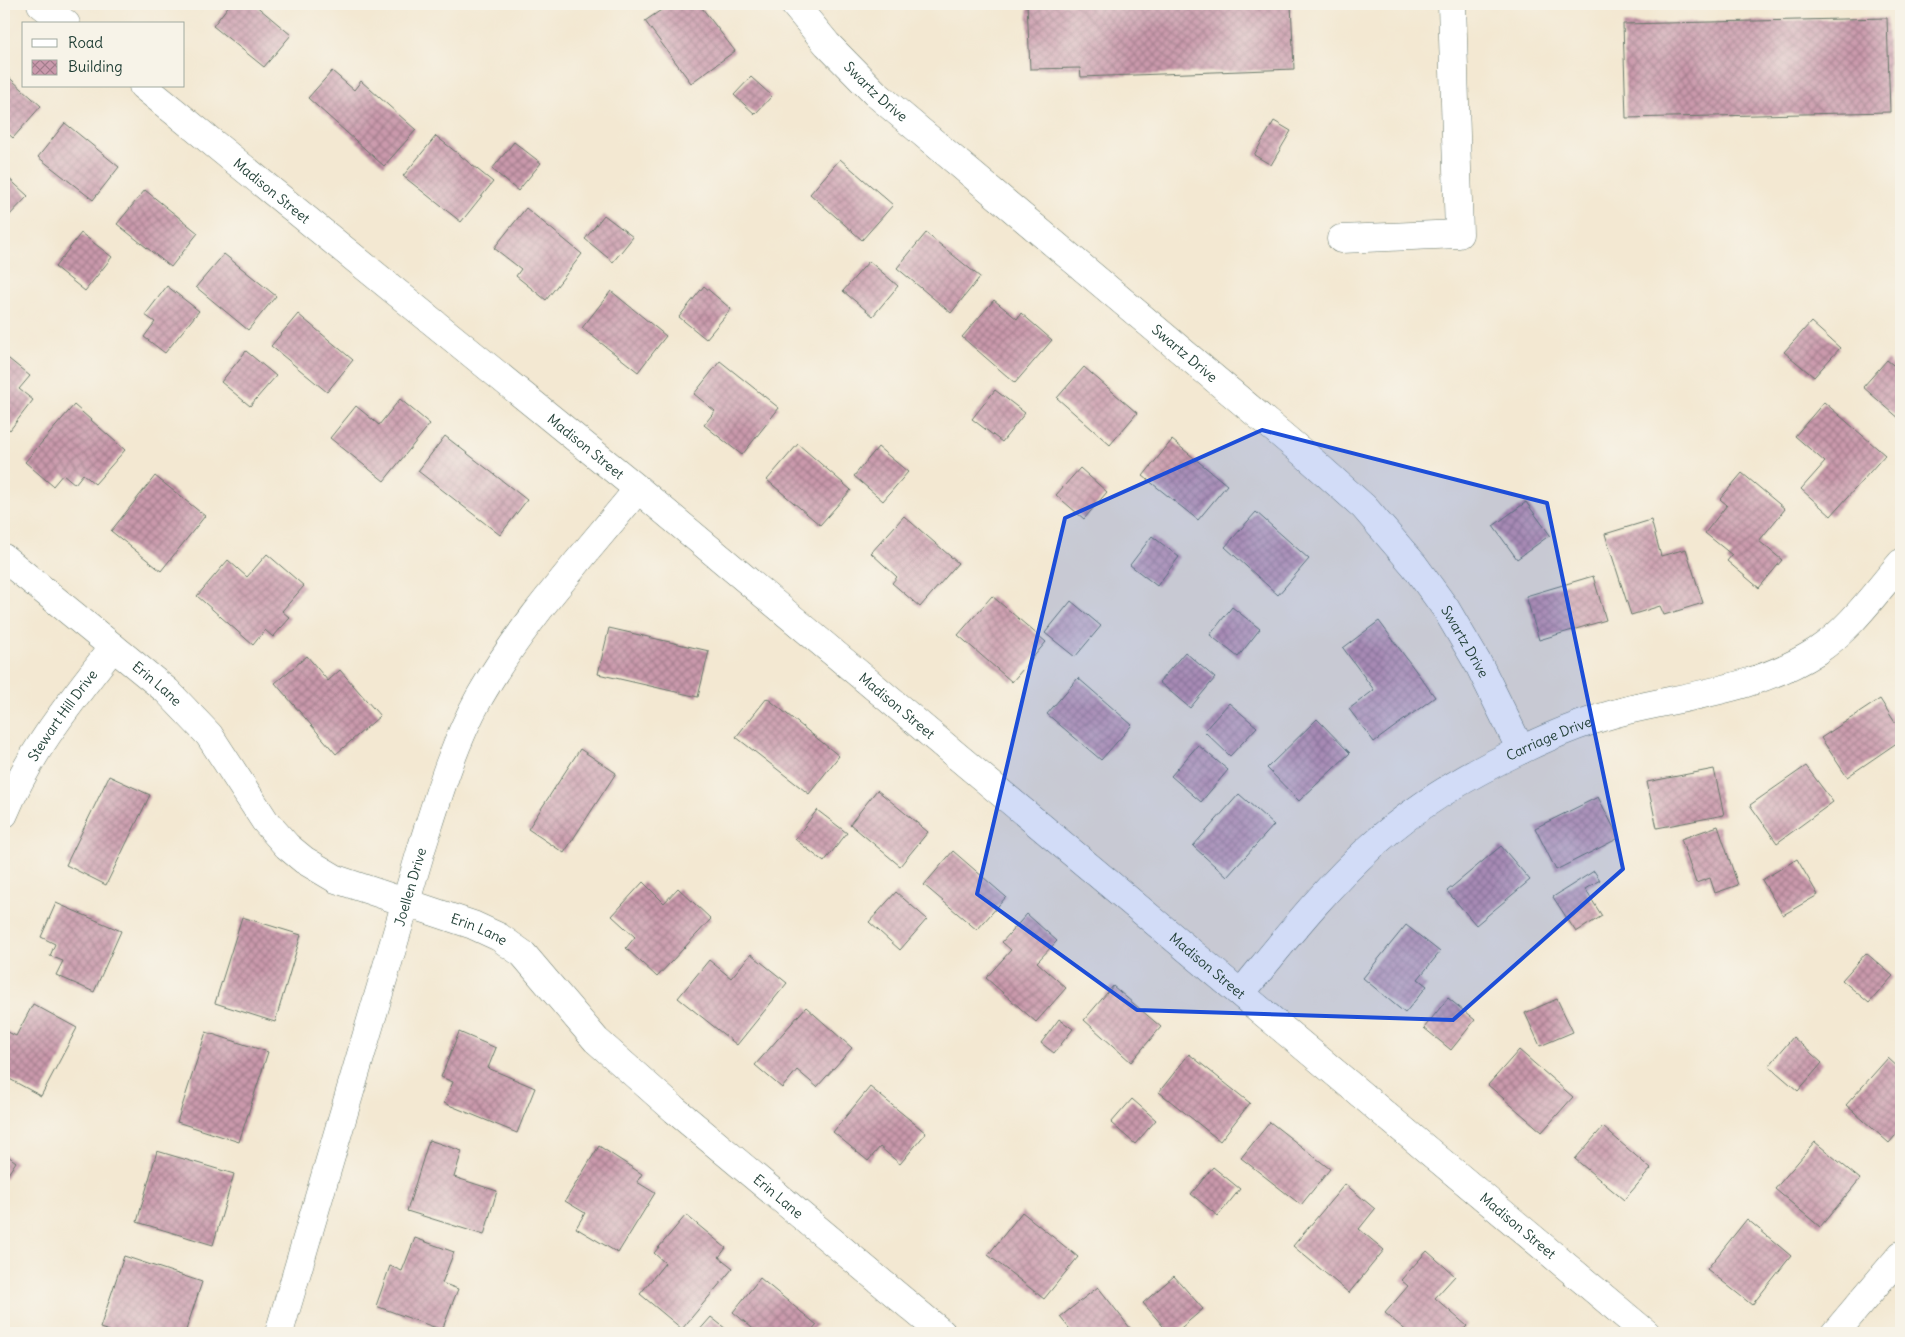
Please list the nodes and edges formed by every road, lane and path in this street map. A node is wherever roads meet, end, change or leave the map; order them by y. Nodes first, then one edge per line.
1 (41, 4) edge
2 (794, 4) edge
3 (1452, 4) edge
4 (64, 22) edge
5 (145, 88) edge
6 (1341, 239) dead end
7 (638, 489) junction
8 (4, 558) edge
9 (1901, 563) edge
10 (114, 647) junction
11 (1521, 750) junction
12 (4, 814) edge
13 (406, 903) junction
14 (1241, 993) junction
15 (1901, 1255) edge
16 (279, 1333) edge
17 (942, 1333) edge
18 (1646, 1333) edge
19 (1835, 1333) edge

1 - 4 street
2 - 11 street, Swartz Drive
3 - 6 street
5 - 7 street, Madison Street
7 - 13 street, Joellen Drive
7 - 14 street, Madison Street
8 - 10 street, Erin Lane
9 - 11 street, Carriage Drive
10 - 12 street, Stewart Hill Drive
10 - 13 street, Erin Lane
11 - 14 street, Carriage Drive
13 - 16 street, Joellen Drive
13 - 17 street, Erin Lane
14 - 18 street, Madison Street
15 - 19 street

